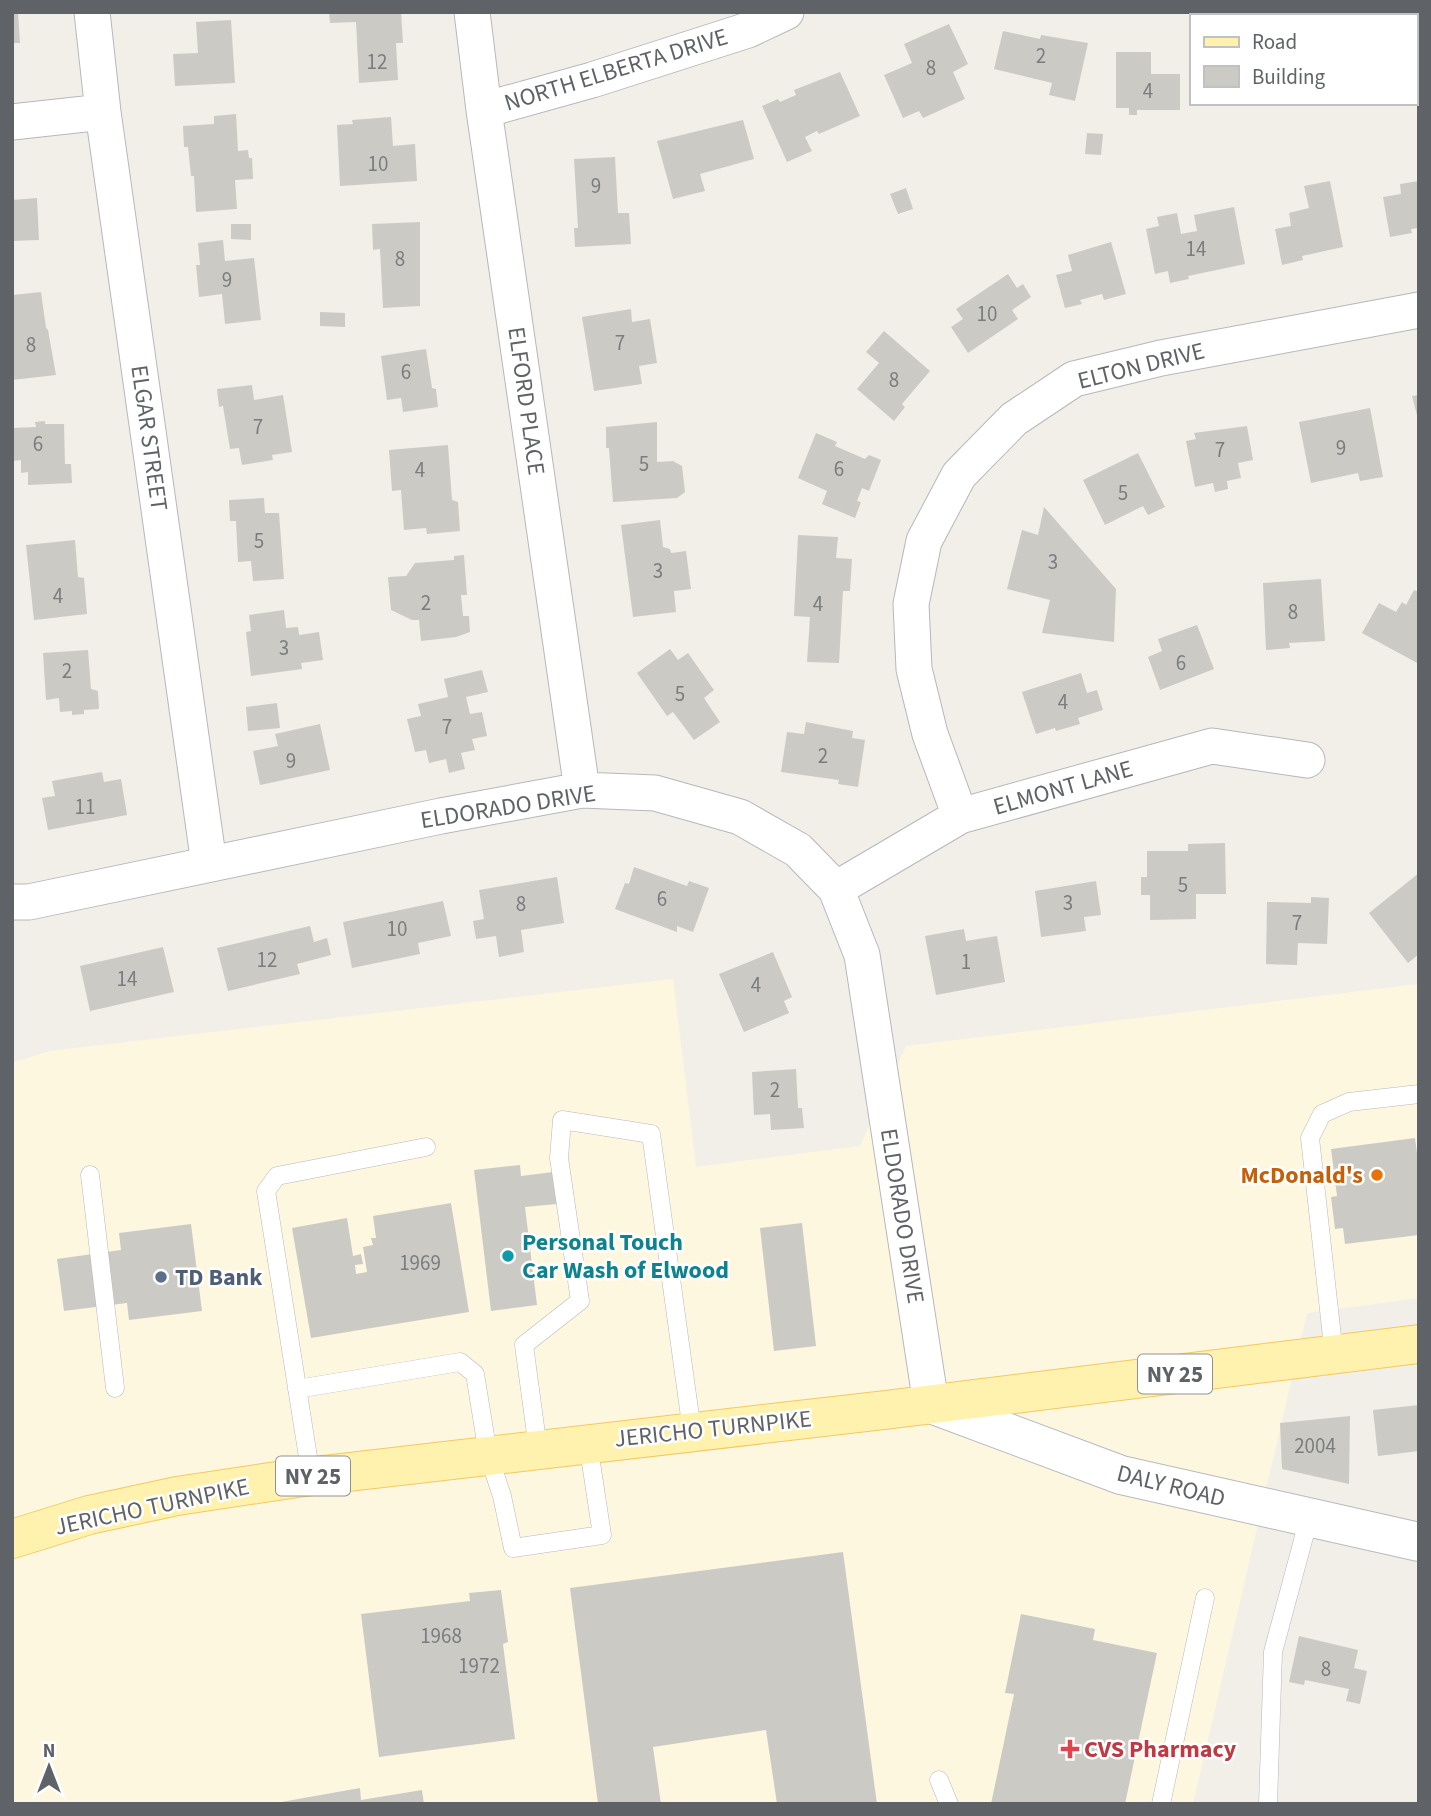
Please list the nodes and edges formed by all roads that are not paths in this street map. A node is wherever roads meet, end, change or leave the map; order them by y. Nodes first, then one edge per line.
1 (92, 12) edge
2 (472, 12) edge
3 (786, 12) edge
4 (484, 110) junction
5 (103, 112) junction
6 (12, 122) edge
7 (1419, 310) edge
8 (1307, 760) dead end
9 (582, 790) junction
10 (960, 817) junction
11 (209, 864) junction
12 (836, 889) junction
13 (12, 902) edge
14 (1419, 1094) edge
15 (426, 1147) dead end
16 (90, 1175) dead end
17 (1419, 1344) edge
18 (1334, 1355) junction
19 (115, 1388) dead end
20 (297, 1389) junction
21 (931, 1404) junction
22 (692, 1431) junction
23 (588, 1443) junction
24 (538, 1449) junction
25 (488, 1454) junction
26 (311, 1476) junction
27 (1309, 1518) junction
28 (12, 1539) edge
29 (1419, 1542) edge
30 (1205, 1598) dead end
31 (939, 1780) dead end
32 (949, 1804) edge
33 (1161, 1804) edge
34 (1268, 1804) edge

1 - 5 street, ELGAR STREET
2 - 4 street, ELFORD PLACE
3 - 4 street, NORTH ELBERTA DRIVE
4 - 9 street, ELFORD PLACE
5 - 6 street
5 - 11 street, ELGAR STREET
7 - 10 street, ELTON DRIVE
8 - 10 street, ELMONT LANE
9 - 11 street, ELDORADO DRIVE
9 - 12 street, ELDORADO DRIVE
10 - 12 street, ELMONT LANE
11 - 13 street, ELDORADO DRIVE
12 - 21 street, ELDORADO DRIVE
14 - 18 lane
15 - 20 lane
16 - 19 lane
17 - 18 main road, JERICHO TURNPIKE / NY 25
18 - 21 main road, JERICHO TURNPIKE / NY 25
20 - 25 lane
20 - 26 lane
21 - 22 main road, JERICHO TURNPIKE / NY 25
21 - 27 street, DALY ROAD
22 - 23 main road, JERICHO TURNPIKE / NY 25
22 - 24 lane
23 - 24 main road, JERICHO TURNPIKE / NY 25
23 - 25 lane
24 - 25 main road, JERICHO TURNPIKE / NY 25
25 - 26 main road, JERICHO TURNPIKE / NY 25
26 - 28 main road, JERICHO TURNPIKE / NY 25
27 - 29 street, DALY ROAD
27 - 34 lane
30 - 33 lane
31 - 32 lane

